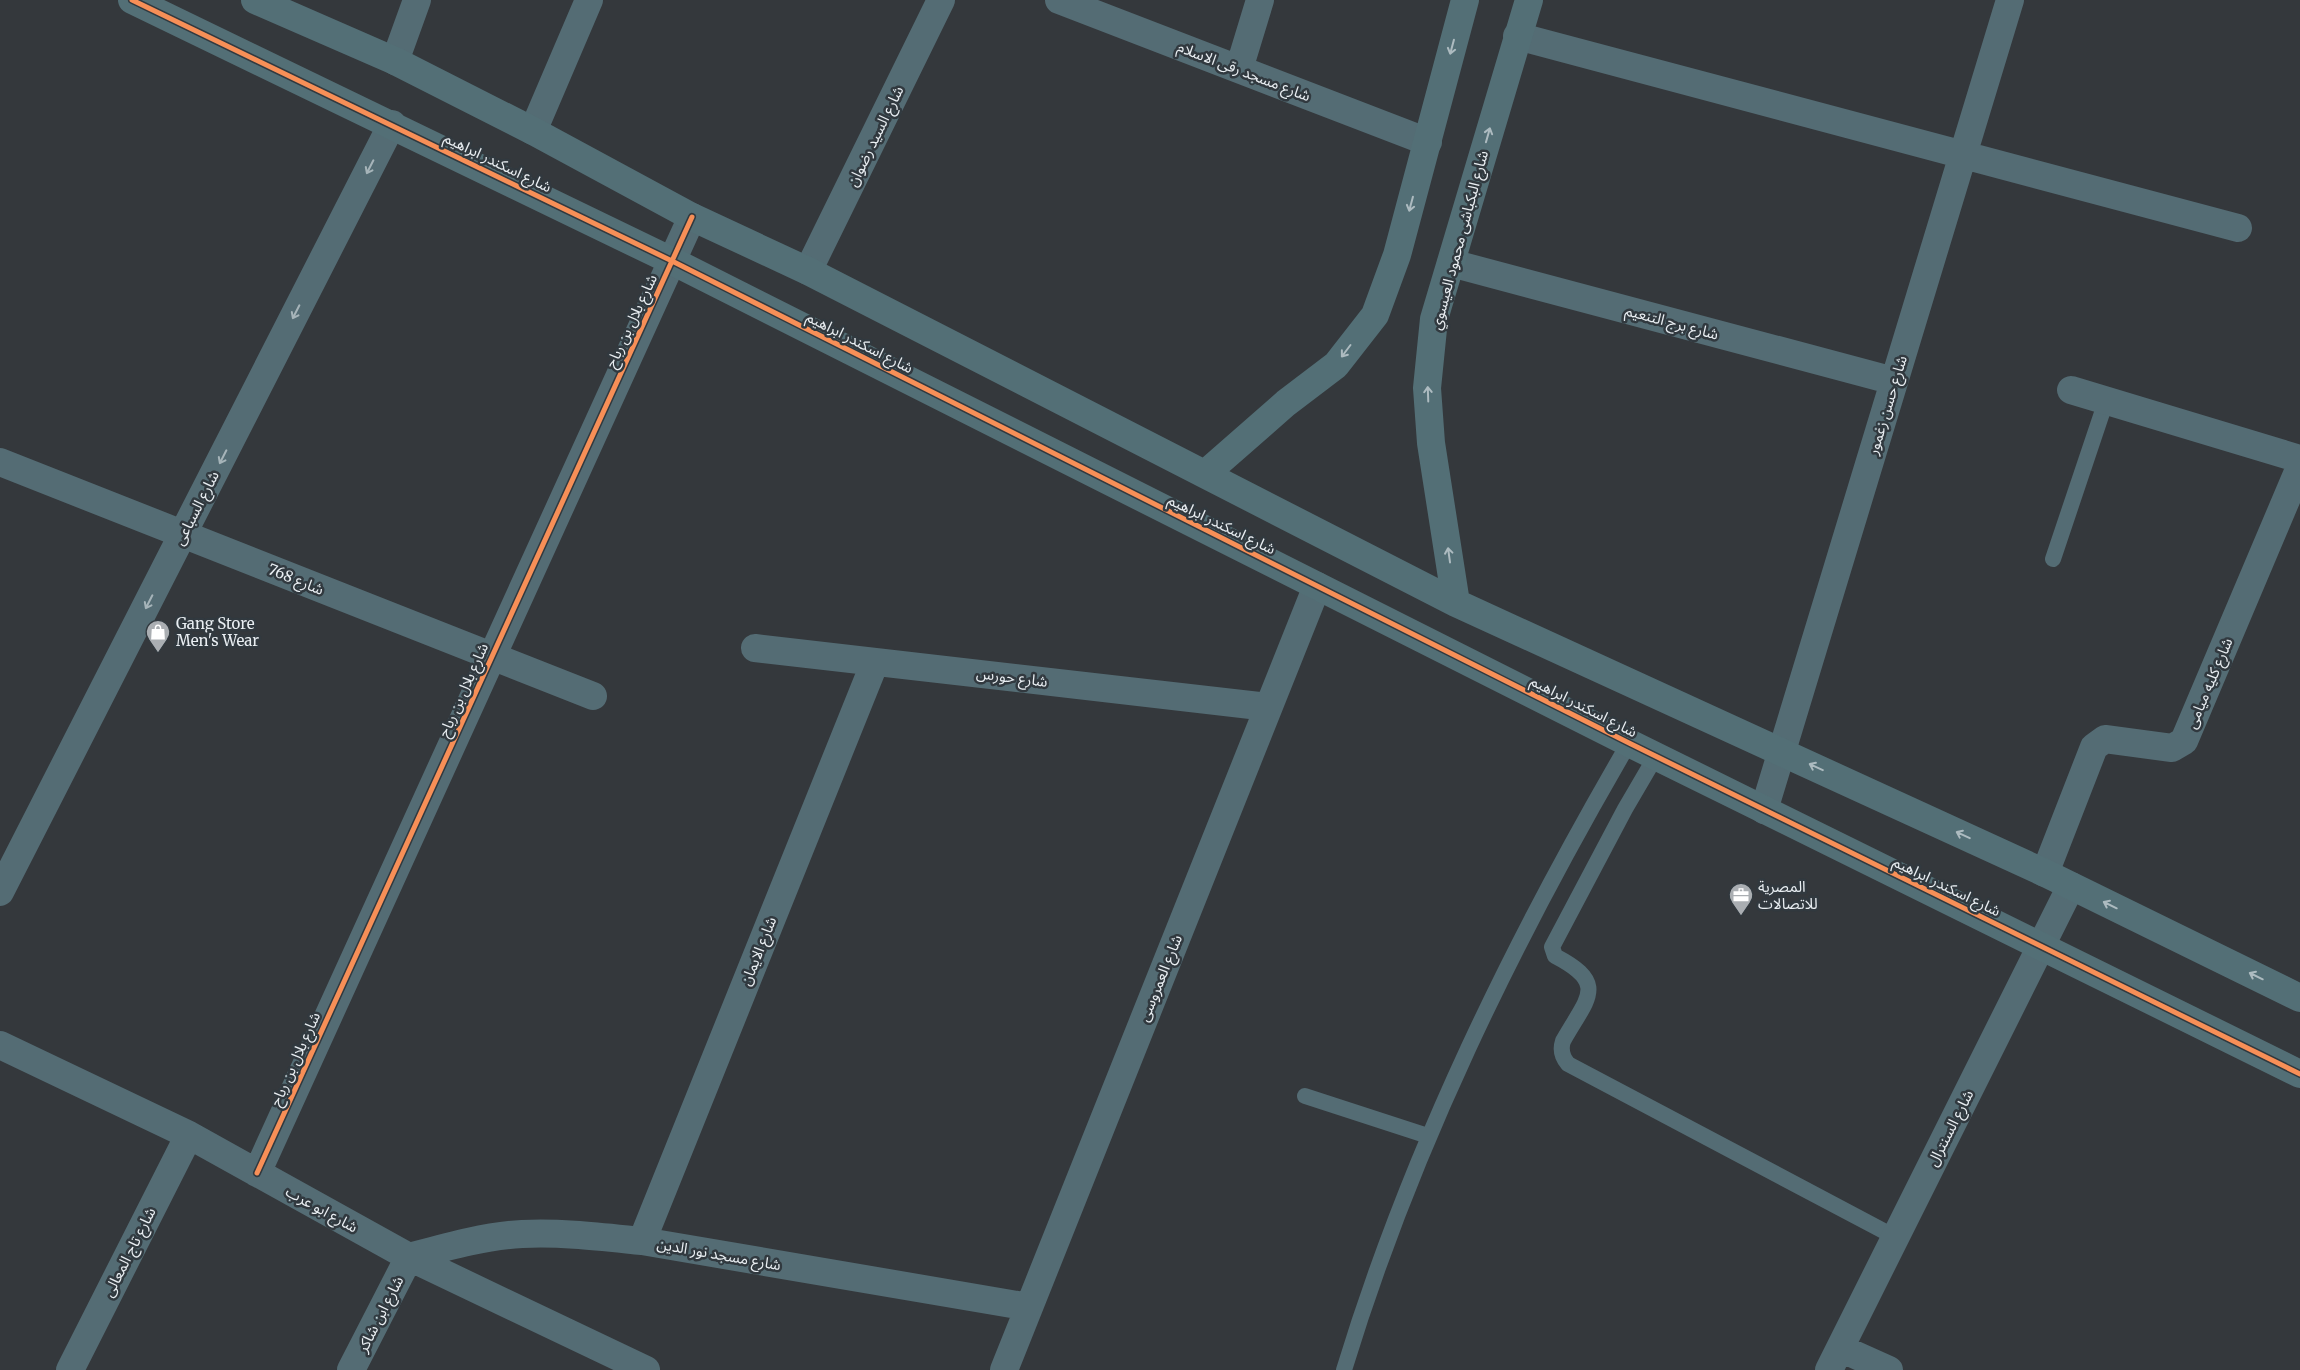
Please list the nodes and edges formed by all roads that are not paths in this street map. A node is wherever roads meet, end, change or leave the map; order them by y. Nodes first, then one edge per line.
1 (132, 0) edge
2 (254, 0) edge
3 (417, 0) edge
4 (589, 0) edge
5 (941, 0) edge
6 (1059, 0) edge
7 (1260, 0) edge
8 (1465, 0) edge
9 (1529, 0) edge
10 (2010, 0) edge
11 (1517, 36) junction
12 (395, 61) junction
13 (1239, 69) junction
14 (392, 124) junction
15 (533, 131) junction
16 (1428, 142) junction
17 (1962, 154) junction
18 (692, 218) junction
19 (2238, 228) dead end
20 (672, 261) junction
21 (1451, 262) junction
22 (808, 271) junction
23 (1894, 381) junction
24 (2071, 390) dead end
25 (2106, 401) junction
26 (2300, 460) edge
27 (0, 462) edge
28 (2300, 467) edge
29 (1205, 474) junction
30 (183, 534) junction
31 (2053, 560) dead end
32 (1317, 586) junction
33 (1456, 603) junction
34 (755, 648) dead end
35 (492, 656) junction
36 (875, 662) junction
37 (593, 696) dead end
38 (1268, 707) junction
39 (1630, 743) junction
40 (1783, 752) junction
41 (1656, 756) junction
42 (1764, 810) junction
43 (2045, 873) junction
44 (2071, 886) junction
45 (0, 892) edge
46 (2041, 946) junction
47 (2300, 998) edge
48 (0, 1045) edge
49 (2300, 1074) edge
50 (1305, 1096) dead end
51 (189, 1135) junction
52 (1428, 1136) junction
53 (257, 1173) junction
54 (1895, 1237) junction
55 (642, 1241) junction
56 (409, 1257) junction
57 (1029, 1307) junction
58 (1835, 1359) edge
59 (70, 1370) edge
60 (351, 1370) edge
61 (646, 1370) edge
62 (1004, 1370) edge
63 (1344, 1370) edge
64 (1889, 1370) edge

1 - 14 street, شارع اسكندر ابراهيم
2 - 12 street
3 - 12 street
4 - 15 street
5 - 22 street, شارع السيد رضوان
6 - 13 street, شارع مسجد رقى الاسلام
7 - 13 street
8 -> 16 street
9 - 11 street, شارع البكباشى محمود العيسوي
10 - 17 street, شارع حسن زغمور
11 - 17 street
21 -> 11 street, شارع البكباشى محمود العيسوي
12 - 15 street
13 - 16 street, شارع مسجد رقى الاسلام
14 - 20 street, شارع اسكندر ابراهيم
14 -> 30 street, شارع السباعى
15 - 18 street
16 -> 29 street
17 - 19 street
17 - 23 street, شارع حسن زغمور
18 - 20 street, شارع بلال بن رباح
18 - 22 street
20 - 32 street, شارع اسكندر ابراهيم
20 - 35 street, شارع بلال بن رباح
21 - 23 street, شارع برج التنعيم
33 -> 21 street, شارع البكباشى محمود العيسوي
22 - 29 street
23 - 40 street, شارع حسن زغمور
24 - 25 street
25 - 26 street
25 - 31 lane
27 - 30 street, شارع 768
28 - 43 street, شارع كليه ميامى
29 - 33 street
30 - 35 street, شارع 768
30 -> 45 street, شارع السباعى
32 - 38 street, شارع العمروسى
32 - 39 street, شارع اسكندر ابراهيم
33 - 40 street
34 - 36 street, شارع حورس
35 - 37 street, شارع 768
35 - 53 street, شارع بلال بن رباح
36 - 38 street, شارع حورس
36 - 55 street, شارع الايمان
38 - 57 street, شارع العمروسى
39 - 41 street, شارع اسكندر ابراهيم
39 - 52 lane
40 - 42 street, شارع حسن زغمور
43 -> 40 street
41 - 42 street, شارع اسكندر ابراهيم
41 - 54 lane
42 - 46 street, شارع اسكندر ابراهيم
43 - 44 street
44 - 46 street, شارع السنترال
47 -> 44 street
46 - 49 street, شارع اسكندر ابراهيم
46 - 54 street, شارع السنترال
48 - 51 street, شارع ابو عرب
50 - 52 lane
51 - 53 street, شارع ابو عرب
51 - 59 street, شارع تاج المعالى
52 - 63 lane
53 - 56 street, شارع ابو عرب
54 - 58 street, شارع السنترال
55 - 56 street, شارع مسجد نور الدين
55 - 57 street, شارع مسجد نور الدين
56 - 60 street, شارع ابن شاكر
56 - 61 street, شارع ابو عرب
57 - 62 street, شارع العمروسى
58 - 64 street

